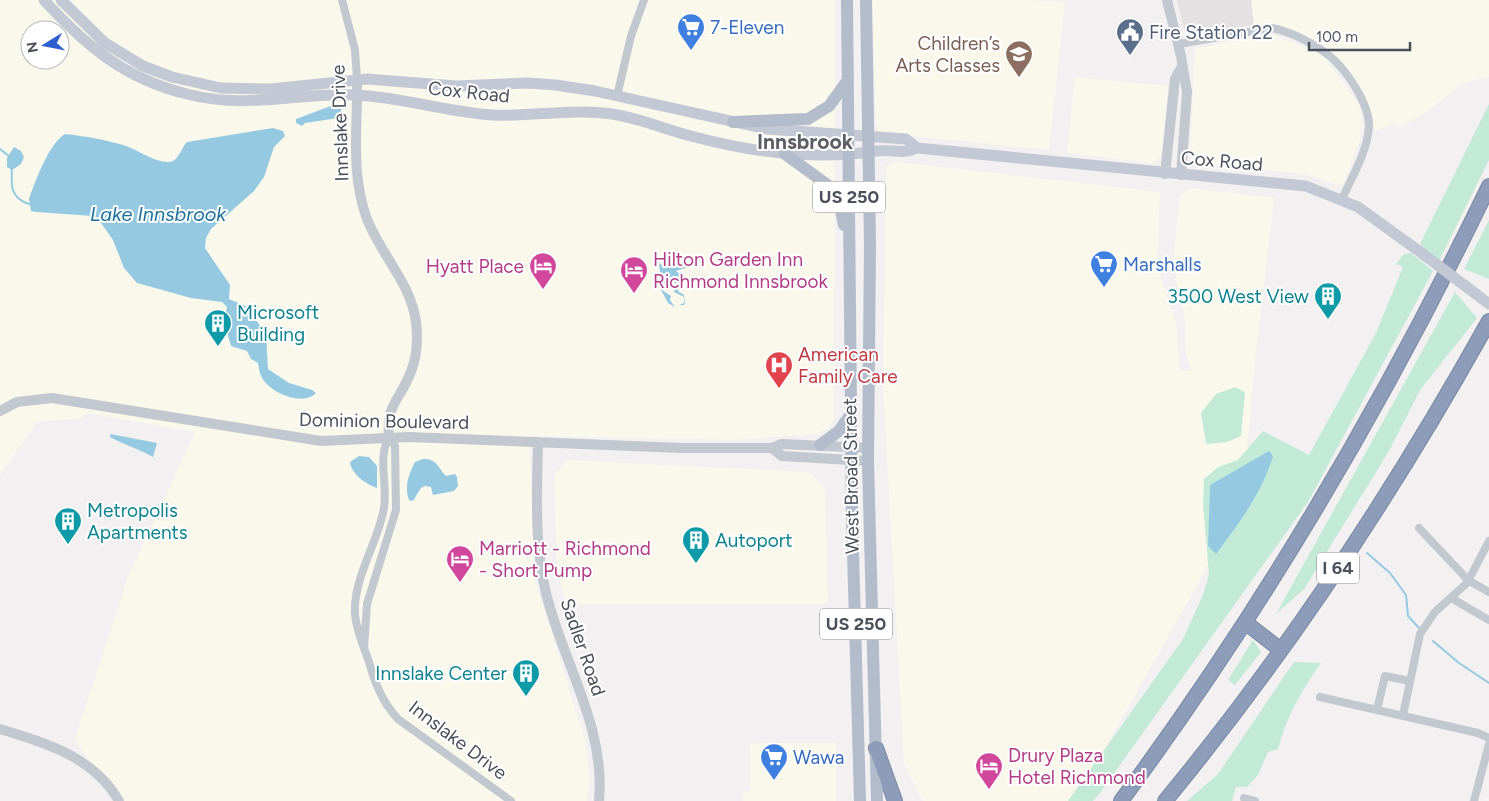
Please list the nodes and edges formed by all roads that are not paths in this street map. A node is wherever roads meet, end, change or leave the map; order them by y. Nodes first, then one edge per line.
1 (44, 0) edge
2 (61, 0) edge
3 (342, 0) edge
4 (644, 0) edge
5 (847, 0) edge
6 (866, 0) edge
7 (1167, 0) edge
8 (1179, 44) junction
9 (1182, 68) junction
10 (356, 79) junction
11 (848, 80) junction
12 (357, 95) junction
13 (618, 96) junction
14 (639, 100) junction
15 (600, 113) junction
16 (614, 114) junction
17 (733, 122) junction
18 (849, 135) junction
19 (869, 136) junction
20 (917, 148) junction
21 (869, 153) junction
22 (785, 154) junction
23 (849, 156) junction
24 (1166, 174) junction
25 (1181, 175) junction
26 (1489, 186) edge
27 (1342, 199) junction
28 (850, 239) junction
29 (1489, 304) edge
30 (1489, 321) edge
31 (0, 411) edge
32 (852, 414) junction
33 (389, 437) junction
34 (538, 442) junction
35 (820, 445) junction
36 (772, 448) junction
37 (868, 448) junction
38 (852, 453) junction
39 (868, 461) junction
40 (1419, 528) dead end
41 (1489, 541) edge
42 (1468, 580) junction
43 (1489, 592) edge
44 (1451, 598) junction
45 (1489, 620) edge
46 (1246, 623) junction
47 (364, 648) junction
48 (1281, 650) junction
49 (1410, 681) junction
50 (1320, 696) dead end
51 (1377, 710) junction
52 (1403, 715) junction
53 (0, 729) edge
54 (1489, 738) edge
55 (1489, 744) edge
56 (876, 748) junction
57 (1152, 760) junction
58 (1244, 798) dead end
59 (119, 801) edge
60 (511, 801) edge
61 (599, 801) edge
62 (860, 801) edge
63 (877, 801) edge
64 (895, 801) edge
65 (1113, 801) edge
66 (1121, 801) edge
67 (1165, 801) edge
68 (1255, 801) edge
69 (1474, 801) edge

1 - 12 main road, Cox Road
2 - 10 main road, Cox Road
3 - 10 street, Innslake Drive
4 - 13 street
5 - 11 main road, West Broad Street / US 250
6 - 19 main road, West Broad Street / US 250
7 - 8 street
8 - 9 street
8 - 27 street
9 - 24 street
9 - 25 street
10 - 12 street, Innslake Drive
10 - 13 main road, Cox Road
11 - 17 main road
11 - 18 main road, West Broad Street / US 250
12 - 15 main road, Cox Road
12 - 33 street, Innslake Drive
13 - 14 main road, Cox Road
13 - 15 main road
14 - 16 main road
14 - 17 main road, Cox Road
15 - 16 main road, Cox Road
16 - 22 main road, Cox Road
17 - 18 main road, Cox Road
18 - 19 main road, Cox Road
18 - 23 main road, West Broad Street / US 250
19 - 20 main road, Cox Road
19 - 21 main road, West Broad Street / US 250
20 - 21 main road, Cox Road
20 - 24 main road, Cox Road
21 - 23 main road, Cox Road
21 - 37 main road, West Broad Street / US 250
22 - 23 main road, Cox Road
22 - 28 main road
23 - 28 main road, West Broad Street / US 250
24 - 25 main road, Cox Road
25 - 27 main road, Cox Road
26 - 46 highway, I 64
27 - 29 main road, Cox Road, bridge
28 - 32 main road, West Broad Street / US 250
30 - 48 highway, I 64
31 - 33 street, Dominion Boulevard
32 - 35 main road
32 - 38 main road, West Broad Street / US 250
33 - 34 street, Dominion Boulevard
33 - 47 street, Innslake Drive
33 - 47 street, Innslake Drive
34 - 36 street, Dominion Boulevard
34 - 61 street, Sadler Road
35 - 36 street, Dominion Boulevard
35 - 38 street, Dominion Boulevard
36 - 38 street, Dominion Boulevard
37 - 38 street, Dominion Boulevard
37 - 39 main road, West Broad Street / US 250
38 - 39 street, Dominion Boulevard
38 - 62 main road, West Broad Street / US 250
39 - 56 main road, West Broad Street / US 250
40 - 42 street
41 - 42 street
42 - 43 street
42 - 44 street
44 - 45 street
44 - 49 street
46 - 48 highway
46 - 57 highway, I 64
47 - 60 street, Innslake Drive
48 - 67 highway, I 64
49 - 51 street
49 - 52 street
50 - 51 street
51 - 52 street
52 - 54 street
53 - 59 street
55 - 69 street
56 - 63 main road, West Broad Street / US 250
56 - 64 highway
57 - 65 highway
57 - 66 highway, I 64
58 - 68 street

